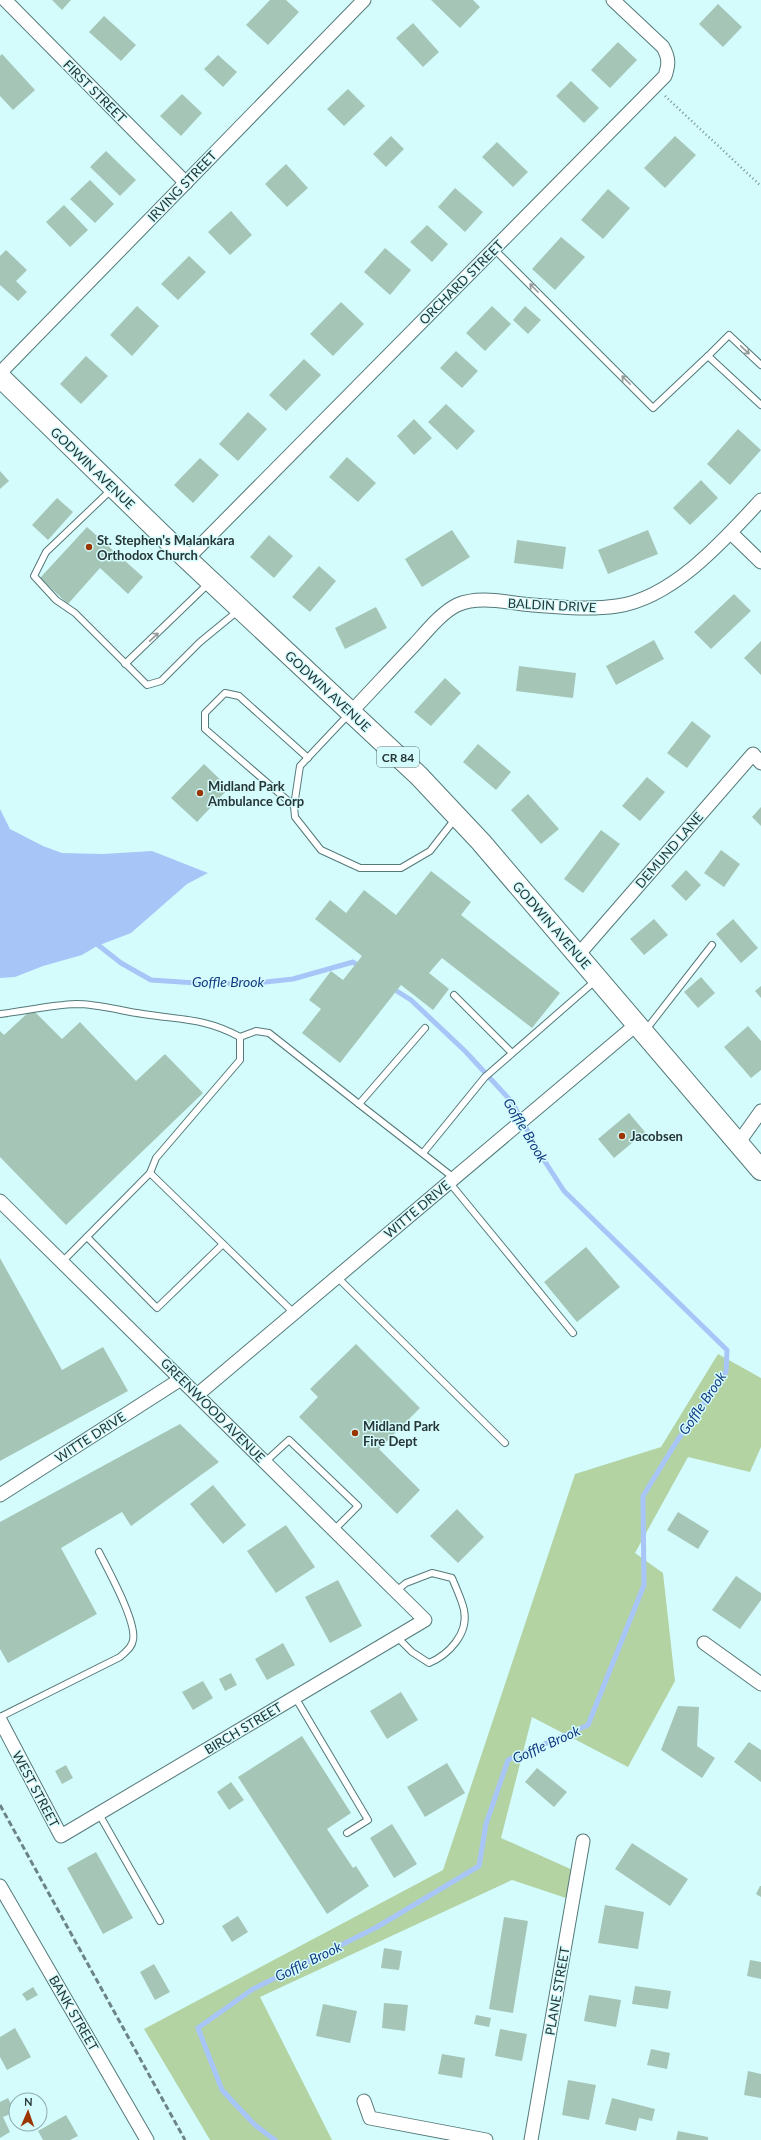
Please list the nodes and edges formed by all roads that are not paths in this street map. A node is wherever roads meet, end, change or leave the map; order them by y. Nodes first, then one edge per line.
1 (5, 0) edge
2 (364, 0) edge
3 (613, 0) edge
4 (186, 183) junction
5 (494, 249) junction
6 (708, 356) junction
7 (761, 365) edge
8 (0, 373) edge
9 (0, 377) edge
10 (761, 405) edge
11 (113, 488) junction
12 (761, 500) edge
13 (731, 533) junction
14 (187, 560) junction
15 (761, 562) edge
16 (210, 581) junction
17 (240, 609) junction
18 (125, 664) junction
19 (350, 713) junction
20 (308, 758) junction
21 (761, 763) edge
22 (294, 806) junction
23 (457, 816) junction
24 (712, 945) dead end
25 (578, 955) junction
26 (598, 978) junction
27 (454, 995) dead end
28 (0, 1014) edge
29 (425, 1028) dead end
30 (641, 1028) junction
31 (240, 1037) junction
32 (512, 1053) junction
33 (359, 1104) junction
34 (761, 1111) edge
35 (738, 1142) junction
36 (423, 1153) junction
37 (761, 1170) edge
38 (150, 1173) junction
39 (452, 1180) junction
40 (0, 1201) edge
41 (87, 1237) junction
42 (223, 1244) junction
43 (62, 1262) junction
44 (337, 1277) junction
45 (294, 1313) junction
46 (573, 1333) dead end
47 (181, 1379) junction
48 (197, 1395) junction
49 (505, 1443) dead end
50 (265, 1462) junction
51 (0, 1495) edge
52 (334, 1530) junction
53 (99, 1552) dead end
54 (396, 1591) junction
55 (425, 1620) joint
56 (397, 1636) junction
57 (704, 1643) dead end
58 (761, 1684) edge
59 (295, 1697) junction
60 (0, 1719) edge
61 (98, 1814) junction
62 (347, 1834) dead end
63 (61, 1836) joint
64 (583, 1841) dead end
65 (0, 1886) edge
66 (160, 1921) dead end
67 (364, 2101) dead end
68 (147, 2140) edge
69 (486, 2140) edge
70 (531, 2140) edge

1 - 4 street, FIRST STREET
2 - 4 street, IRVING STREET
3 - 5 street, ORCHARD STREET
4 - 8 street, IRVING STREET
6 -> 5 lane
5 - 14 street, ORCHARD STREET
6 -> 7 lane
6 - 10 lane
9 - 11 main road, GODWIN AVENUE / CR 84
11 - 14 main road, GODWIN AVENUE / CR 84
11 - 18 lane
12 - 13 street, BALDIN DRIVE
13 - 15 street
13 - 19 street, BALDIN DRIVE
14 - 16 main road, GODWIN AVENUE / CR 84
16 - 17 main road, GODWIN AVENUE / CR 84
18 -> 16 lane
17 - 18 lane
17 - 19 main road, GODWIN AVENUE / CR 84
19 - 20 lane
19 - 23 main road, GODWIN AVENUE / CR 84
20 - 22 lane
20 - 22 lane
21 - 25 street, DEMUND LANE
22 - 23 lane
23 - 25 main road, GODWIN AVENUE / CR 84
24 - 30 lane
25 - 26 main road, GODWIN AVENUE / CR 84
26 - 30 main road, GODWIN AVENUE / CR 84
26 - 32 lane
27 - 32 lane
28 - 31 lane
29 - 33 lane
30 - 35 main road, GODWIN AVENUE / CR 84
30 - 39 street, WITTE DRIVE
31 - 33 lane
31 - 38 lane
32 - 36 lane
33 - 36 lane
34 - 35 street
35 - 37 main road, GODWIN AVENUE / CR 84
36 - 39 lane
38 - 41 lane
38 - 42 lane
39 - 44 street, WITTE DRIVE
39 - 46 lane
40 - 43 street, GREENWOOD AVENUE
41 - 42 lane
41 - 43 lane
42 - 45 lane
43 - 47 street, GREENWOOD AVENUE
44 - 45 street, WITTE DRIVE
44 - 49 lane
45 - 48 street, WITTE DRIVE
47 - 48 street, GREENWOOD AVENUE
47 - 51 street, WITTE DRIVE
48 - 50 street, GREENWOOD AVENUE
50 - 52 street, GREENWOOD AVENUE
50 - 52 lane
52 - 54 street, GREENWOOD AVENUE
53 - 60 lane
54 - 55 street, GREENWOOD AVENUE
54 - 56 lane
55 - 56 street, BIRCH STREET
56 - 59 street, BIRCH STREET
57 - 58 street
59 - 61 street, BIRCH STREET
59 - 62 lane
60 - 63 street, WEST STREET
61 - 63 street, BIRCH STREET
61 - 66 lane
64 - 70 street, PLANE STREET
65 - 68 street, BANK STREET
67 - 69 street

